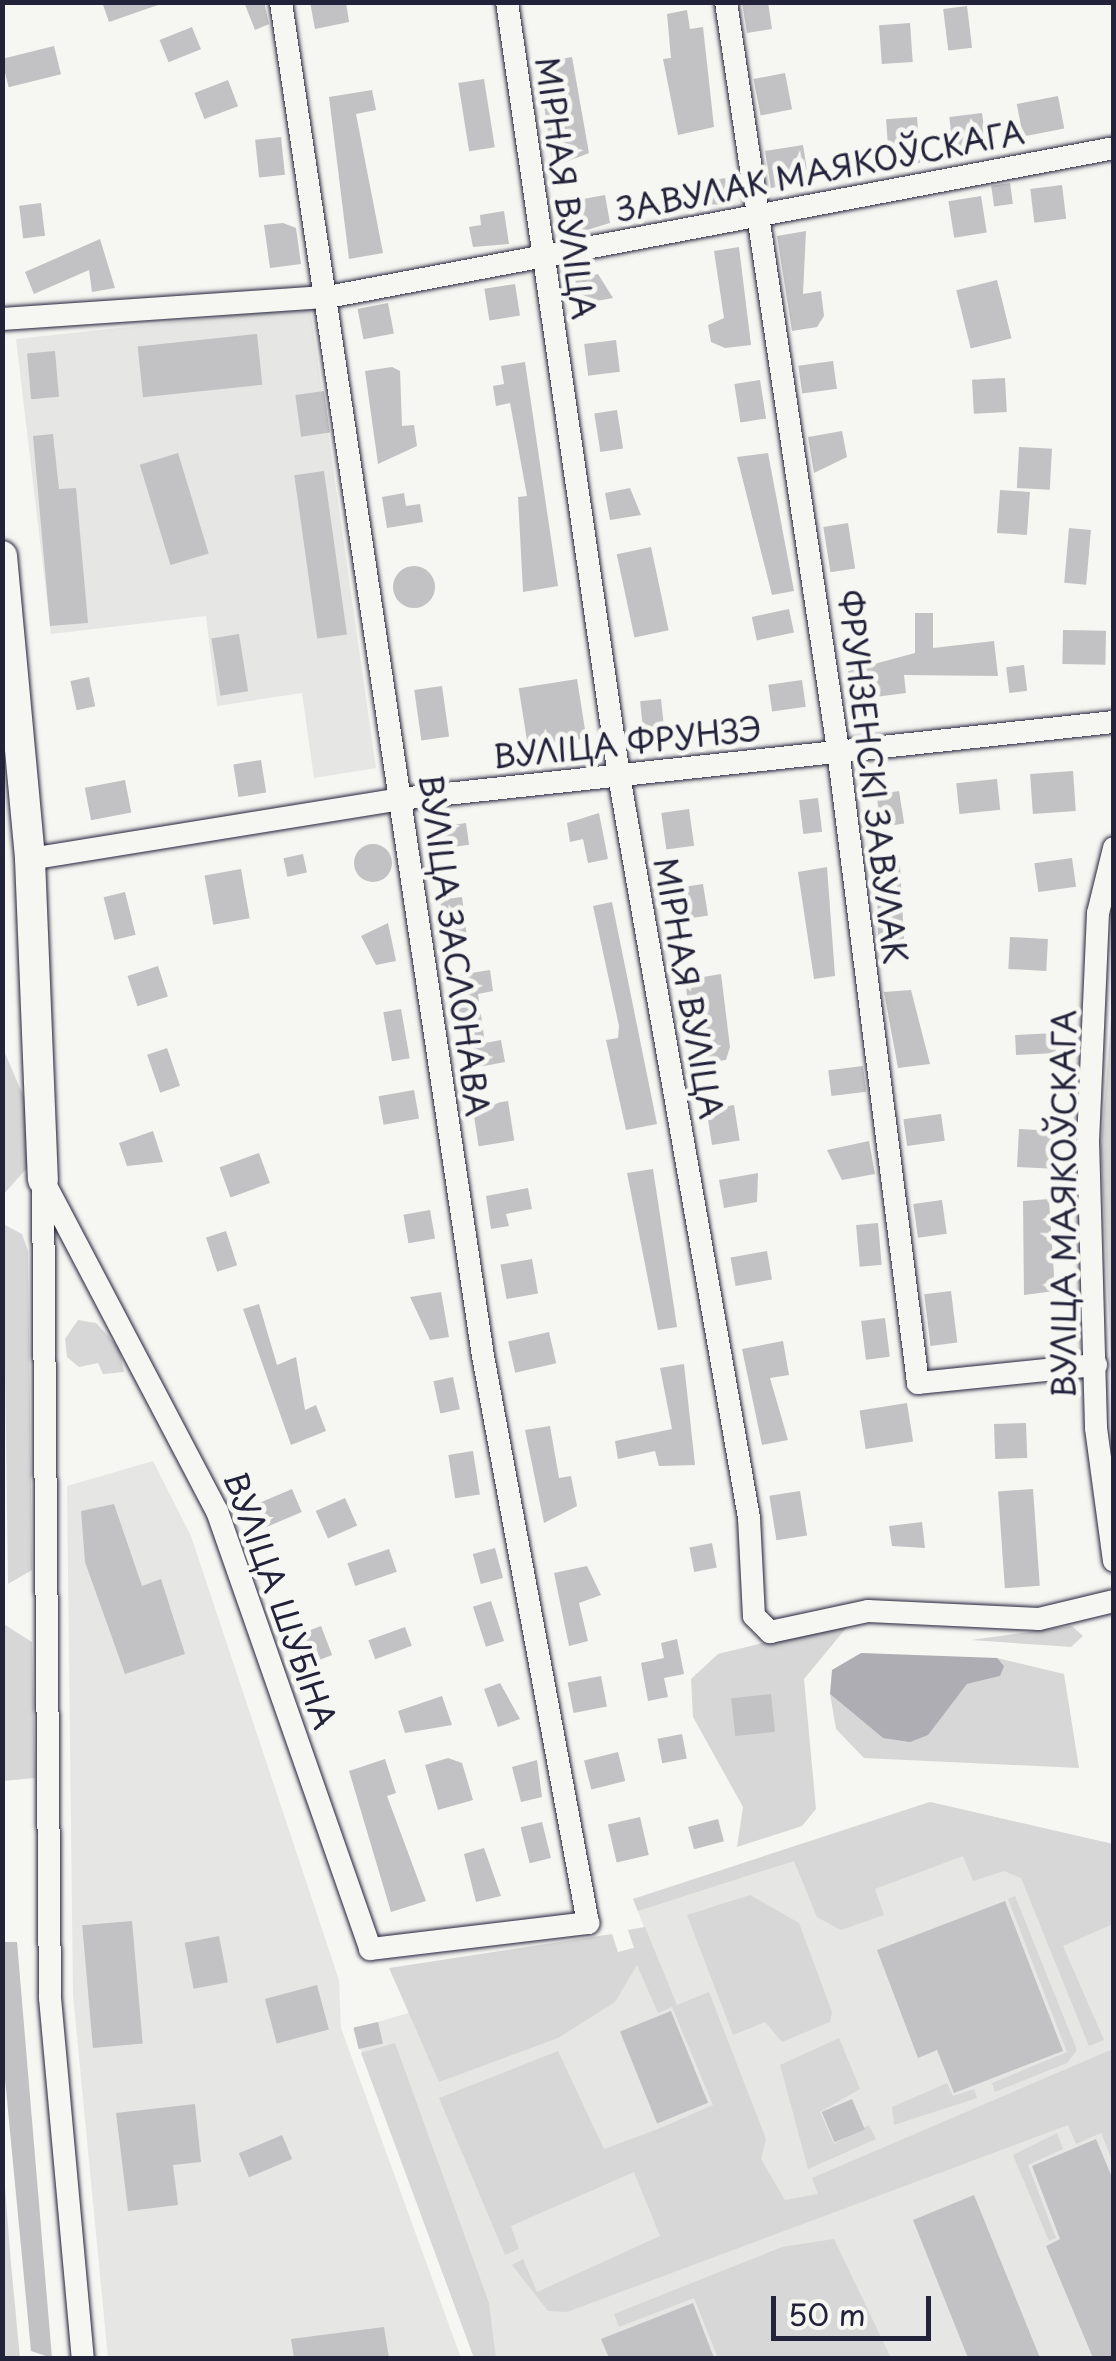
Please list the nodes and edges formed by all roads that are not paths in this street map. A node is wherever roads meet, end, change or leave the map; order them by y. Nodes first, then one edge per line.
1 (281, 2) edge
2 (508, 2) edge
3 (726, 2) edge
4 (1114, 148) edge
5 (763, 214) junction
6 (542, 254) junction
7 (328, 297) junction
8 (2, 319) edge
9 (2, 556) edge
10 (1114, 722) edge
11 (838, 750) junction
12 (620, 776) junction
13 (400, 799) junction
14 (1114, 848) edge
15 (30, 860) junction
16 (43, 1180) junction
17 (1096, 1365) junction
18 (1114, 1561) edge
19 (1114, 1601) edge
20 (370, 1949) joint
21 (83, 2358) edge

1 - 7 street, ВУЛІЦА ЗАСЛОНАВА
2 - 6 street, МІРНАЯ ВУЛІЦА
3 - 5 street, ФРУНЗЕНСКІ ЗАВУЛАК
4 - 5 street, ЗАВУЛАК МАЯКОЎСКАГА
5 - 6 street, ЗАВУЛАК МАЯКОЎСКАГА
5 - 11 street, ФРУНЗЕНСКІ ЗАВУЛАК
6 - 7 street, ЗАВУЛАК МАЯКОЎСКАГА
6 - 12 street, МІРНАЯ ВУЛІЦА
7 - 8 street, ЗАВУЛАК МАЯКОЎСКАГА
7 - 13 street, ВУЛІЦА ЗАСЛОНАВА
9 - 15 street, ВУЛІЦА ШУБІНА
10 - 11 street, ВУЛІЦА ФРУНЗЭ
11 - 12 street, ВУЛІЦА ФРУНЗЭ
11 - 17 street, ФРУНЗЕНСКІ ЗАВУЛАК
12 - 13 street, ВУЛІЦА ФРУНЗЭ
12 - 19 street, МІРНАЯ ВУЛІЦА
13 - 15 street, ВУЛІЦА ФРУНЗЭ
13 - 20 street, ВУЛІЦА ЗАСЛОНАВА
14 - 17 street, ВУЛІЦА МАЯКОЎСКАГА
15 - 16 street, ВУЛІЦА ШУБІНА
16 - 20 street, ВУЛІЦА ШУБІНА
16 - 21 street, ВУЛІЦА ШУБІНА
17 - 18 street, ВУЛІЦА МАЯКОЎСКАГА

